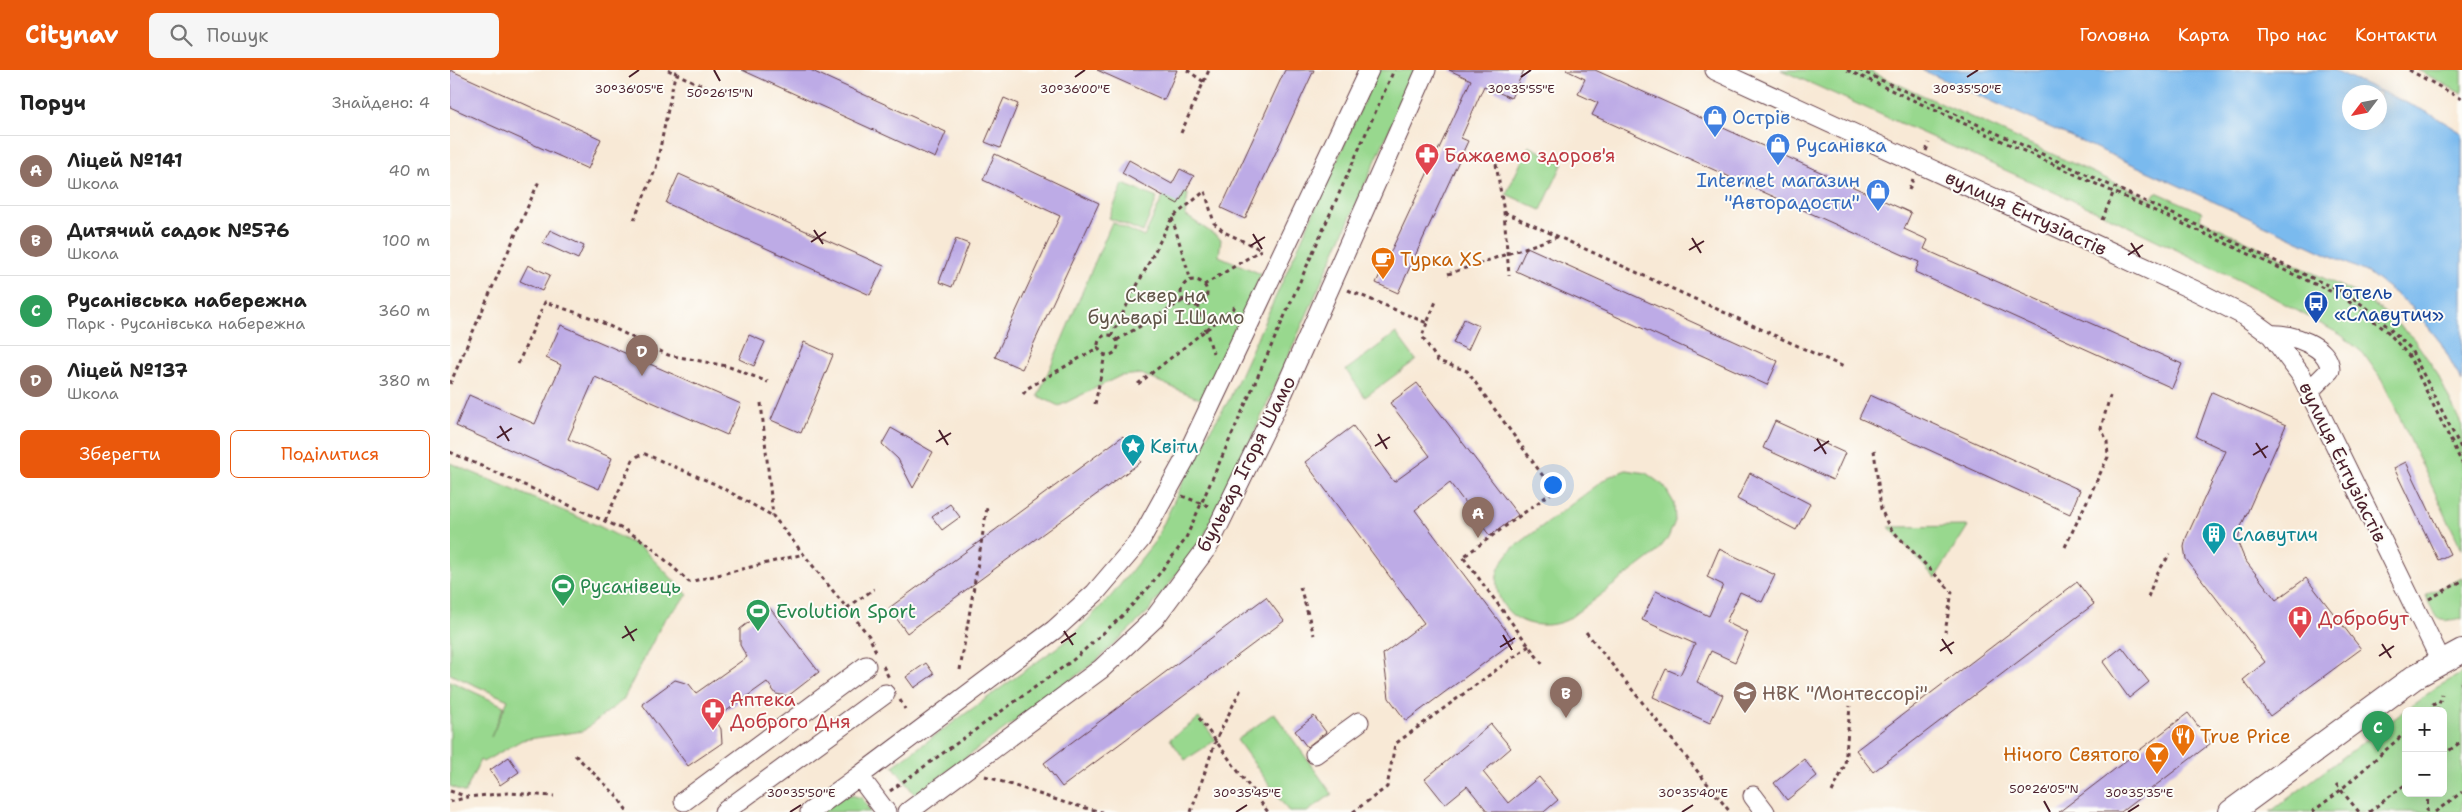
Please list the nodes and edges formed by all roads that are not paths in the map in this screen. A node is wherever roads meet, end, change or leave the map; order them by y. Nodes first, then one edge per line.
1 (1369, 70) edge
2 (1426, 70) edge
3 (1715, 70) edge
4 (2271, 335) junction
5 (2309, 391) junction
6 (2452, 656) edge
7 (866, 666) dead end
8 (892, 690) road end
9 (1359, 722) dead end
10 (1315, 754) dead end
11 (859, 776) junction
12 (1753, 796) dead end
13 (684, 801) dead end
14 (724, 812) edge
15 (810, 812) edge
16 (886, 812) edge
17 (908, 812) edge
18 (1765, 812) edge
19 (2231, 812) edge

1 - 11 street
2 - 17 street, бульвар Ігоря Шамо
3 - 4 street, вулиця Ентузіастів
4 - 5 street, вулиця Ентузіастів
4 - 5 street
5 - 6 street, вулиця Ентузіастів
6 - 19 main road
7 - 13 street
8 - 14 street
9 - 10 street
11 - 15 street
11 - 16 street
12 - 18 street

